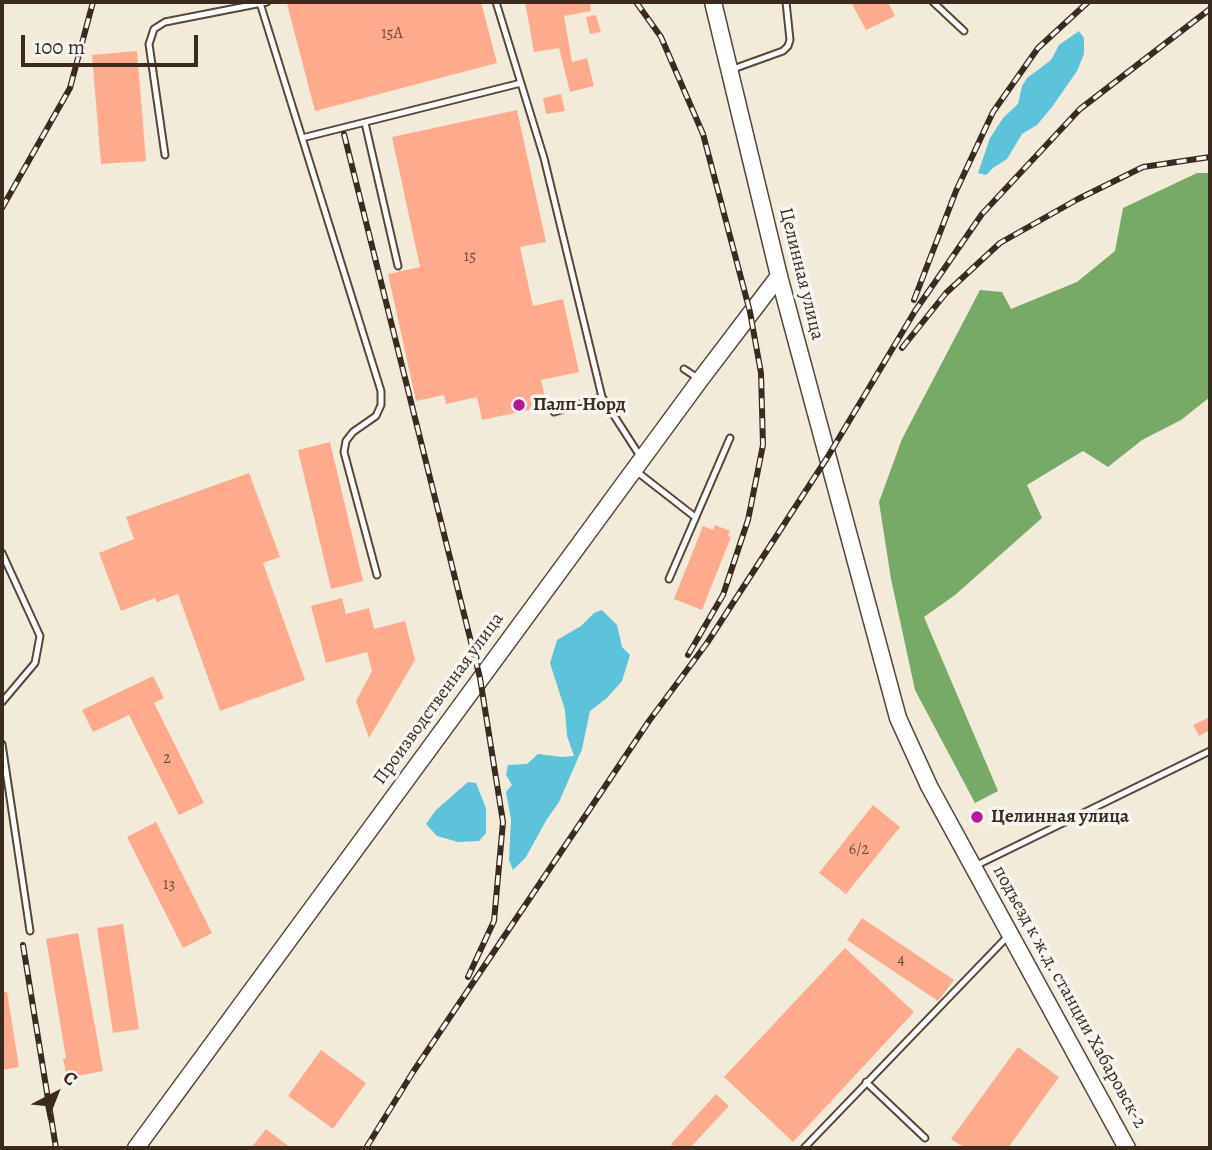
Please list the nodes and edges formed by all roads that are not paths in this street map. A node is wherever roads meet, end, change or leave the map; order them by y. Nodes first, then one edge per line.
1 (263, 2) edge
2 (496, 2) edge
3 (713, 2) edge
4 (786, 2) edge
5 (933, 2) edge
6 (964, 31) dead end
7 (730, 69) junction
8 (521, 83) junction
9 (365, 123) junction
10 (302, 138) junction
11 (165, 155) dead end
12 (398, 266) dead end
13 (779, 276) junction
14 (684, 369) dead end
15 (700, 380) junction
16 (602, 397) junction
17 (554, 412) dead end
18 (730, 438) dead end
19 (638, 464) junction
20 (695, 517) junction
21 (2, 553) edge
22 (377, 575) dead end
23 (669, 579) dead end
24 (2, 702) edge
25 (2, 744) edge
26 (1210, 751) edge
27 (974, 866) junction
28 (30, 931) dead end
29 (1010, 933) junction
30 (866, 1083) junction
31 (925, 1138) dead end
32 (136, 1148) edge
33 (804, 1148) edge
34 (1128, 1148) edge

1 - 10 lane
1 - 11 lane
2 - 8 lane
3 - 7 street, Целинная улица
4 - 7 lane
5 - 6 lane
7 - 13 street, Целинная улица
8 - 9 lane
8 - 16 lane
9 - 10 lane
9 - 12 lane
10 - 22 lane
13 - 15 street, Производственная улица
13 - 27 street, Целинная улица
14 - 15 lane
15 - 19 street, Производственная улица
16 - 17 lane
16 - 19 lane
18 - 20 lane
19 - 20 lane
19 - 32 street, Производственная улица
20 - 23 lane
21 - 24 lane
25 - 28 lane
26 - 27 lane
27 - 29 street, подъезд к ж.д. станции Хабаровск-2
29 - 30 lane
29 - 34 street, подъезд к ж.д. станции Хабаровск-2
30 - 31 lane
30 - 33 lane

